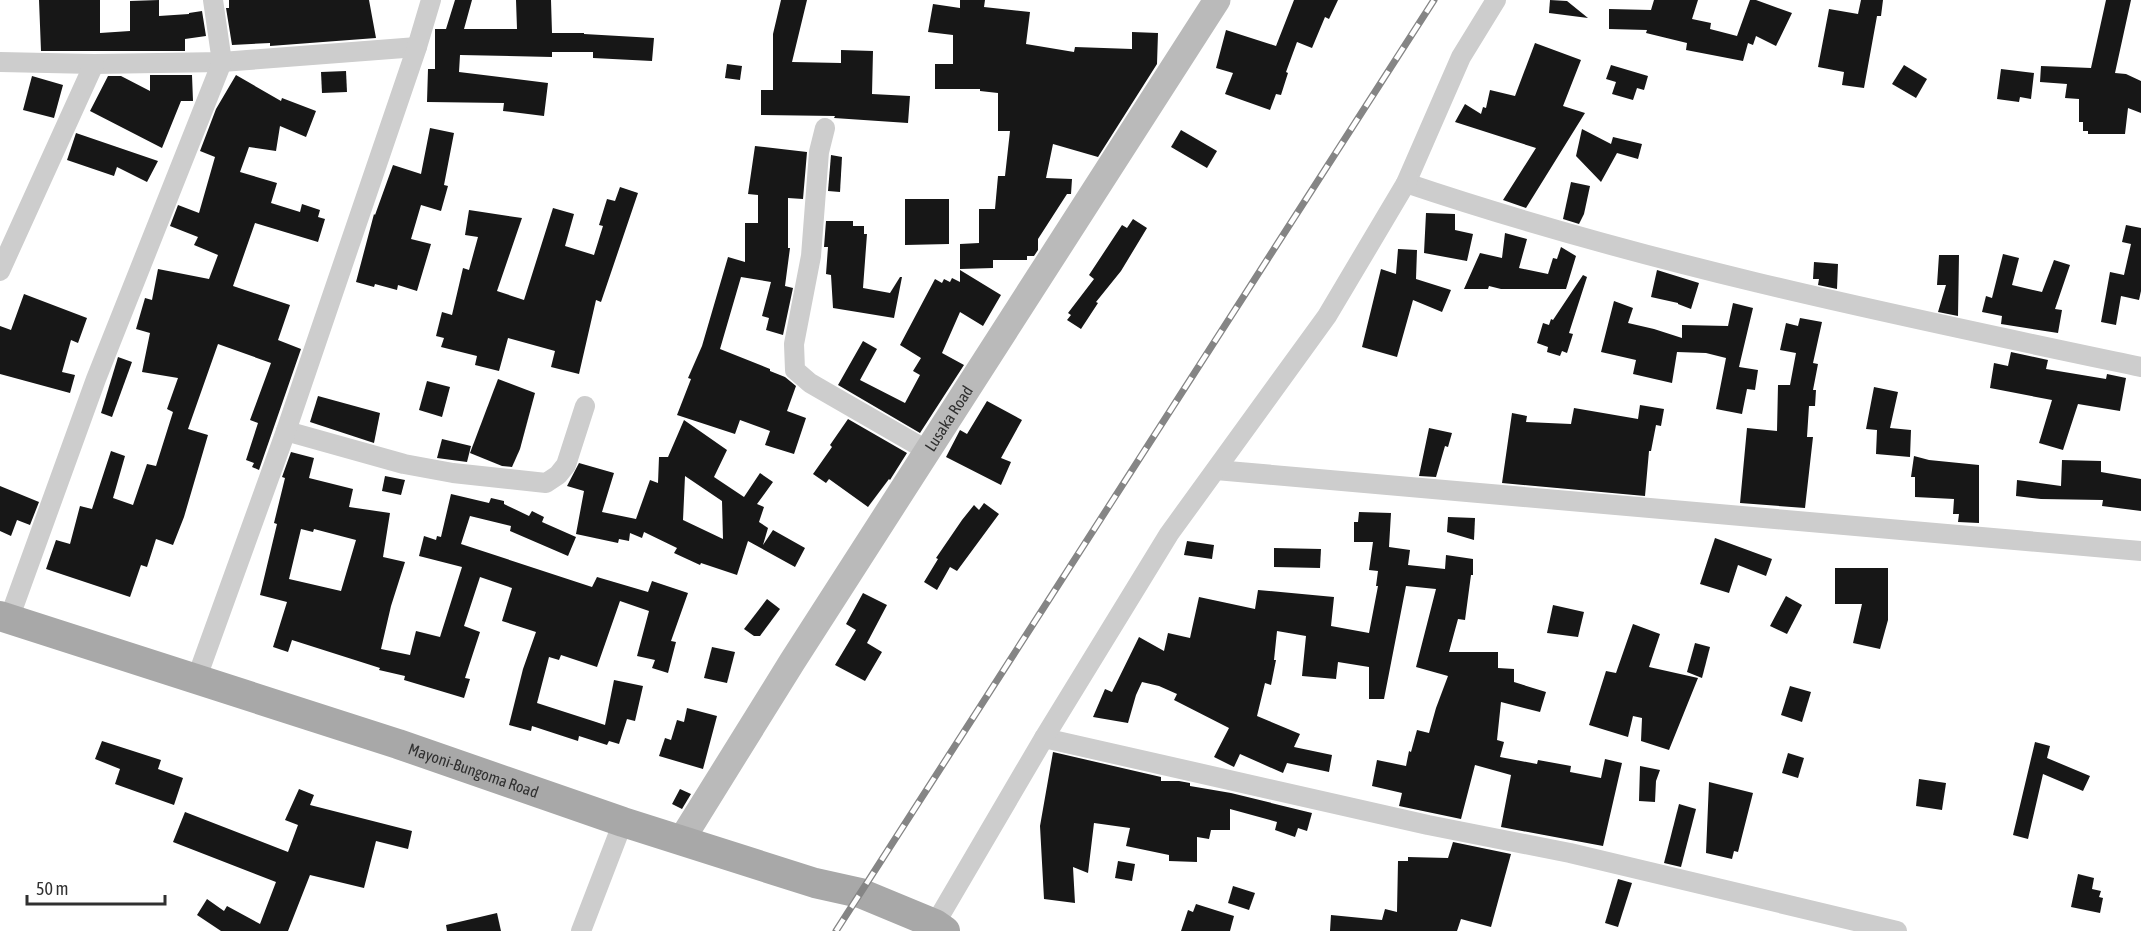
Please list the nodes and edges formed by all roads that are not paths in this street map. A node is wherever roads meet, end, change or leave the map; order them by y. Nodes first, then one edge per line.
1 (213, 0) edge
2 (430, 0) edge
3 (1217, 0) edge
4 (1496, 0) edge
5 (417, 47) junction
6 (0, 62) edge
7 (222, 62) junction
8 (94, 64) junction
9 (825, 128) dead end
10 (1406, 183) junction
11 (0, 271) edge
12 (2141, 367) edge
13 (585, 406) dead end
14 (286, 431) junction
15 (928, 451) junction
16 (1216, 470) junction
17 (2141, 551) edge
18 (5, 617) edge
19 (196, 680) junction
20 (1044, 738) junction
21 (623, 822) junction
22 (682, 839) junction
23 (940, 928) edge
24 (581, 931) edge
25 (1897, 931) edge

1 - 7 street
2 - 5 street
3 - 15 street, Lusaka Road
4 - 10 street
5 - 7 street
5 - 14 street
6 - 8 street
7 - 8 street
7 - 18 street
8 - 11 street
9 - 15 street
10 - 12 street
10 - 16 street
13 - 14 street
14 - 19 street
15 - 22 street, Lusaka Road
16 - 17 street
16 - 20 street
18 - 19 main road, Mayoni-Bungoma Road
19 - 21 main road, Mayoni-Bungoma Road
20 - 23 street
20 - 25 street
21 - 22 main road, Mayoni-Bungoma Road
21 - 24 street
22 - 23 main road, Mayoni-Bungoma Road

